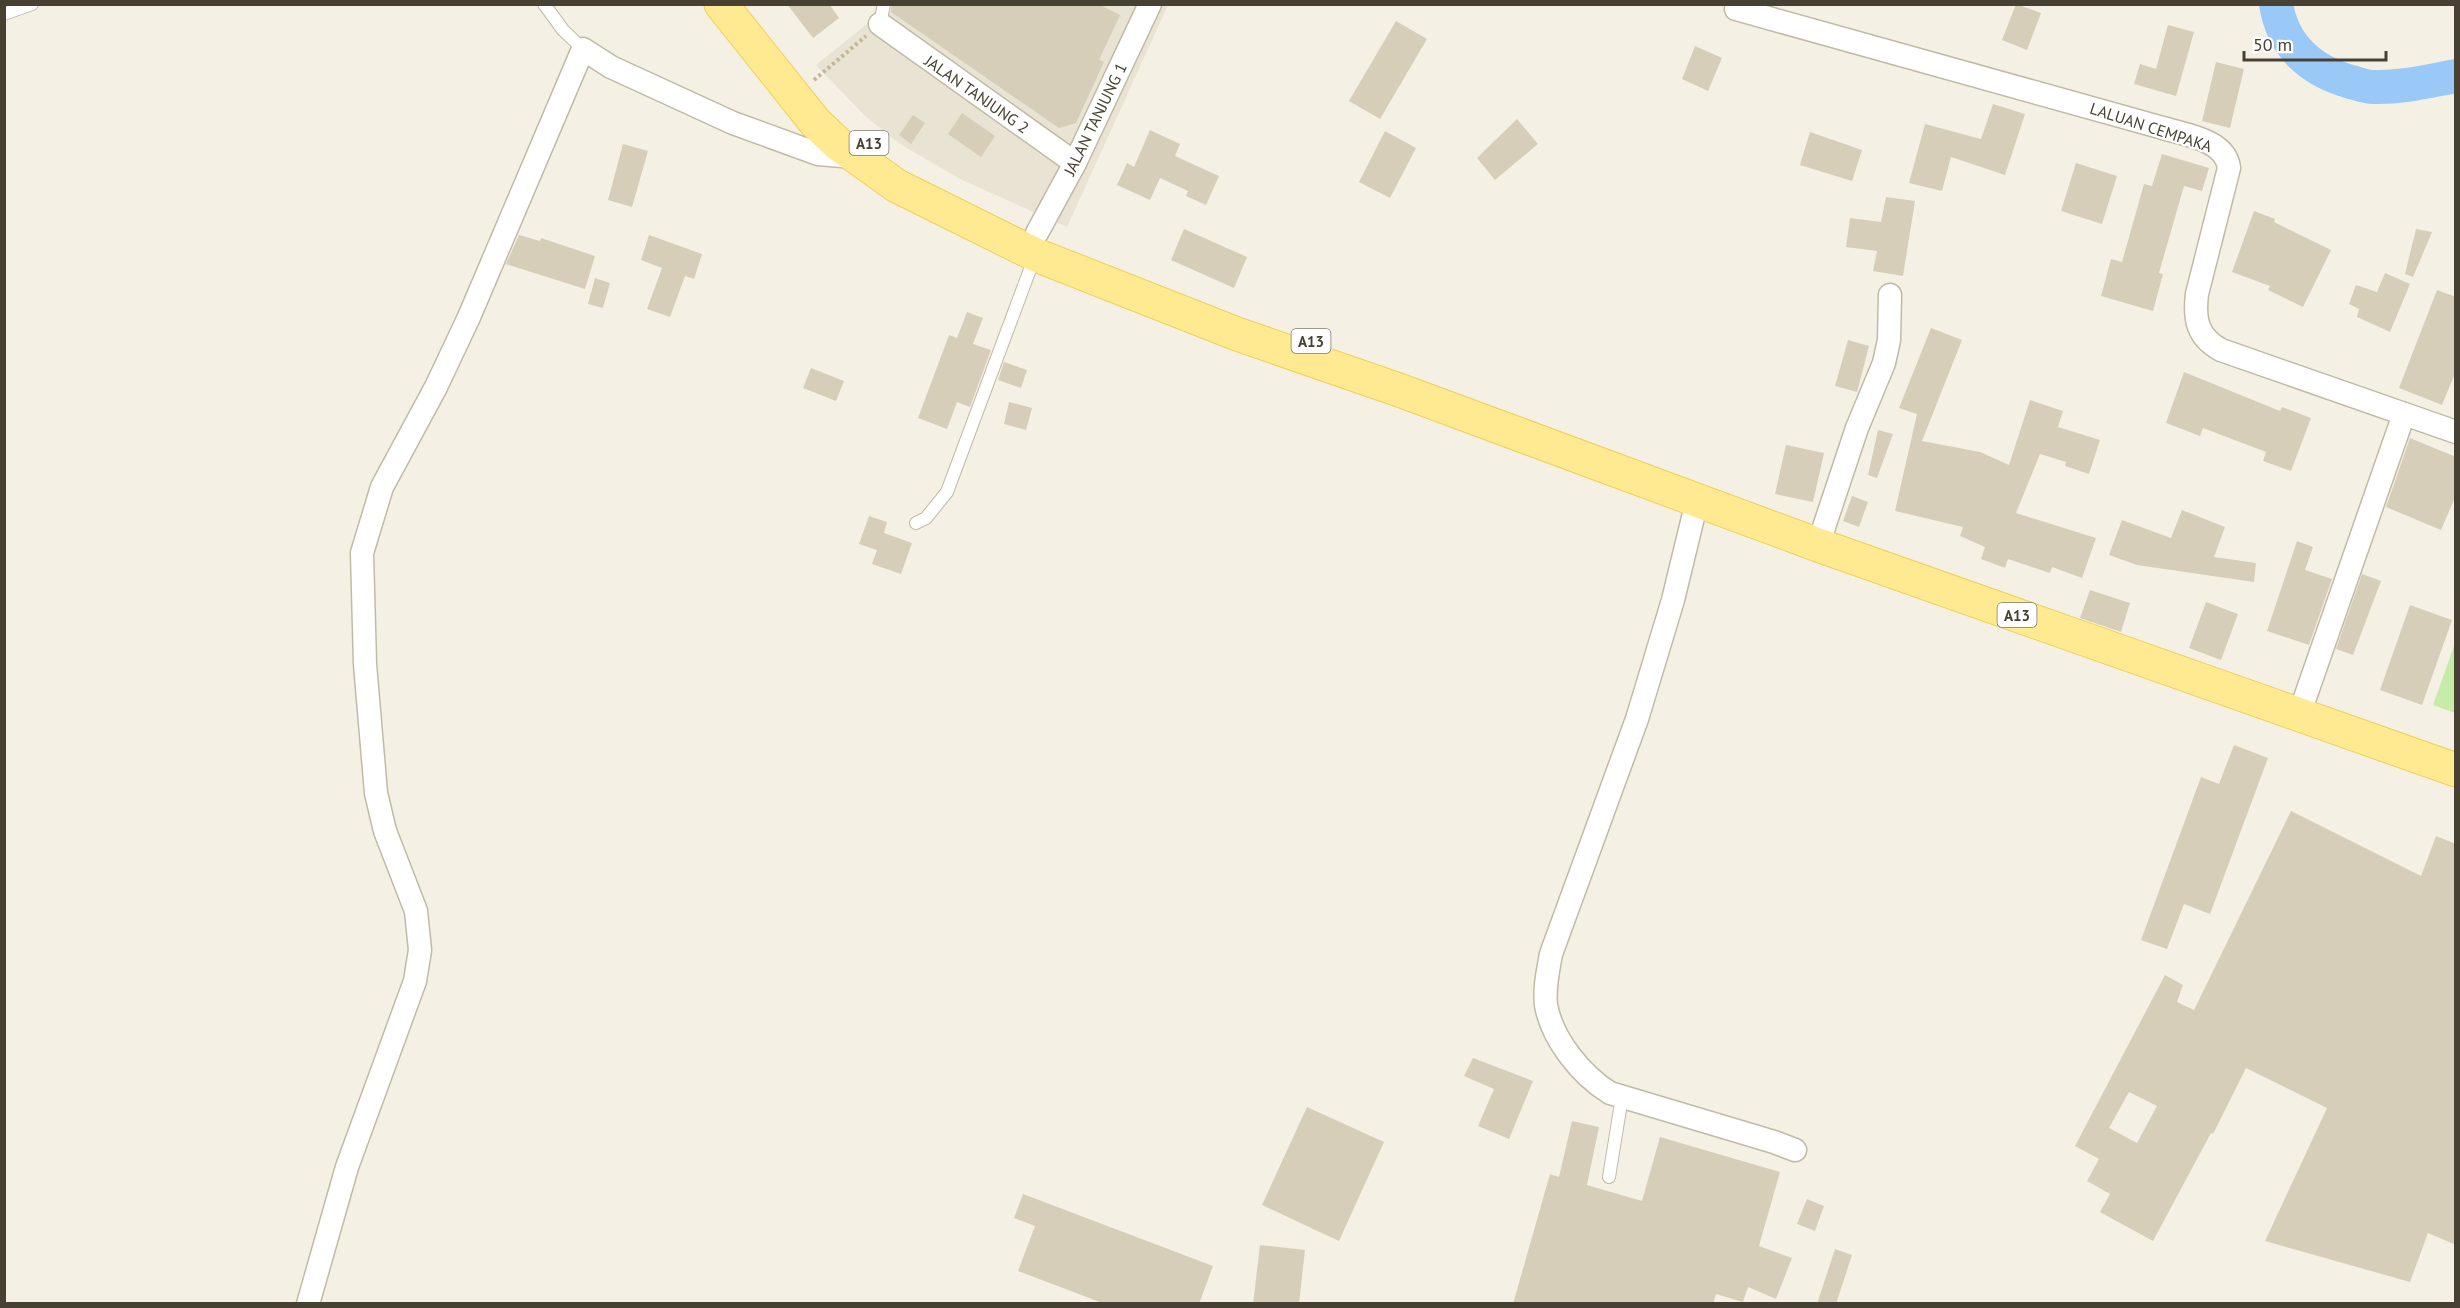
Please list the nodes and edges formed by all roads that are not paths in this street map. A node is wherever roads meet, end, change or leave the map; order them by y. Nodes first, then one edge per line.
1 (32, 4) edge
2 (544, 4) edge
3 (721, 4) edge
4 (737, 4) edge
5 (1150, 4) edge
6 (1736, 9) dead end
7 (4, 14) edge
8 (882, 14) edge
9 (583, 50) junction
10 (855, 157) junction
11 (1075, 163) junction
12 (1037, 244) junction
13 (1890, 295) dead end
14 (2404, 414) junction
15 (2456, 432) edge
16 (1580, 457) junction
17 (1696, 501) junction
18 (916, 523) dead end
19 (1818, 545) junction
20 (2299, 715) junction
21 (2456, 770) edge
22 (1622, 1097) junction
23 (1795, 1150) dead end
24 (1609, 1177) dead end
25 (308, 1304) edge

1 - 7 lane
2 - 9 lane
3 - 10 main road, A13
4 - 12 main road, A13
5 - 11 street, JALAN TANJUNG 1
6 - 14 street, LALUAN CEMPAKA
8 - 11 street, JALAN TANJUNG 2
9 - 10 street
9 - 25 street
10 - 12 main road, A13
11 - 12 street, JALAN TANJUNG 1
12 - 16 main road, A13
12 - 16 main road, A13
12 - 18 lane
13 - 19 street
14 - 15 street, LALUAN CEMPAKA
14 - 20 street
16 - 17 main road, A13
17 - 19 main road, A13
17 - 22 street
19 - 20 main road, A13
20 - 21 main road, A13
22 - 23 street
22 - 24 lane

